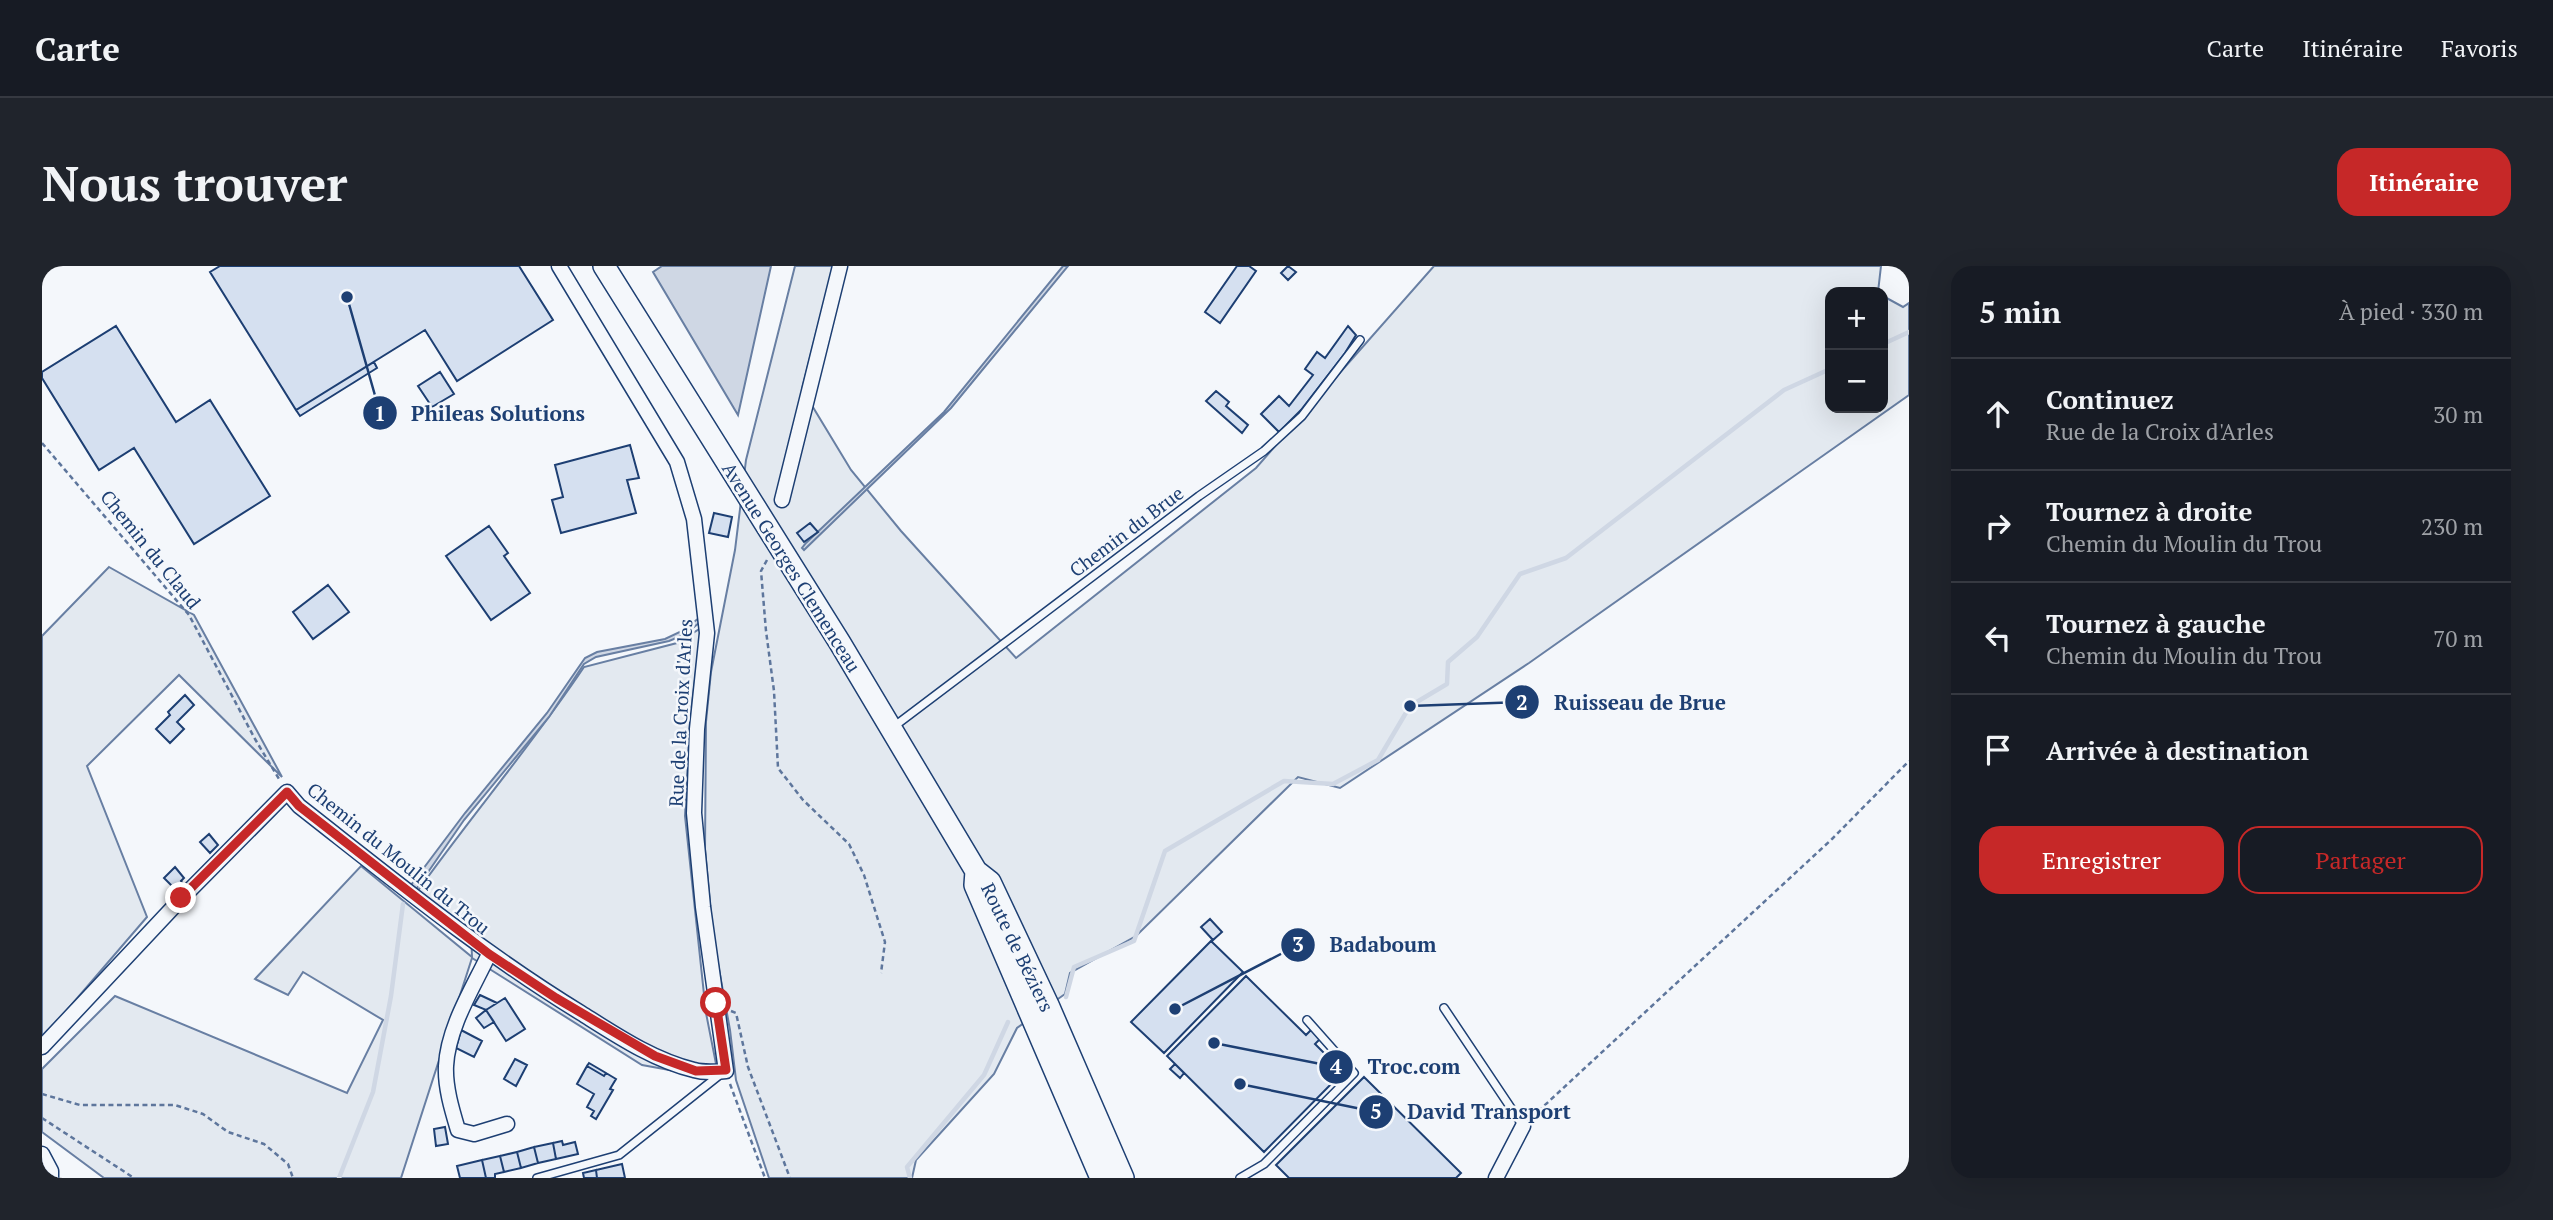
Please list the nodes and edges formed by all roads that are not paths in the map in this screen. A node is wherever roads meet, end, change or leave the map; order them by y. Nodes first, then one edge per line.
1 (559, 266) edge
2 (604, 266) edge
3 (612, 266) edge
4 (840, 266) edge
5 (1360, 340) dead end
6 (652, 343) junction
7 (782, 500) dead end
8 (892, 728) junction
9 (976, 871) junction
10 (489, 954) junction
11 (1444, 1008) dead end
12 (1307, 1020) dead end
13 (42, 1047) edge
14 (726, 1070) junction
15 (507, 1124) dead end
16 (1523, 1126) joint
17 (42, 1154) edge
18 (51, 1178) edge
19 (537, 1178) edge
20 (1101, 1178) edge
21 (1123, 1178) edge
22 (1240, 1178) edge
23 (1496, 1178) edge

1 - 14 street, Rue de la Croix d'Arles
2 - 6 main road, Avenue Georges Clemenceau
3 - 6 main road
4 - 7 street
5 - 8 lane, Chemin du Brue
6 - 8 main road, Avenue Georges Clemenceau
8 - 9 main road, Avenue Georges Clemenceau
9 - 20 main road, Route de Béziers
9 - 21 main road, Route de Béziers
10 - 13 street, Chemin du Moulin du Trou
10 - 14 street, Chemin du Moulin du Trou
10 - 15 street
11 - 16 lane
12 - 22 lane
14 - 19 lane
16 - 23 street
17 - 18 street

